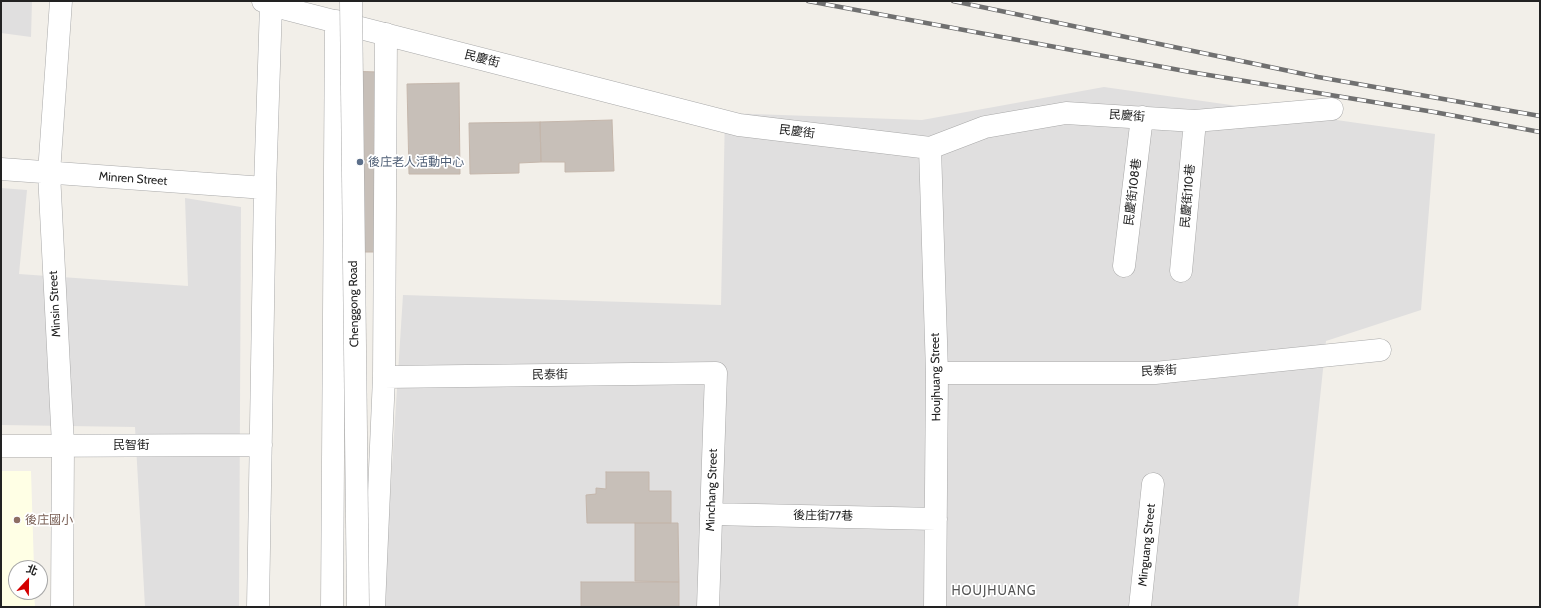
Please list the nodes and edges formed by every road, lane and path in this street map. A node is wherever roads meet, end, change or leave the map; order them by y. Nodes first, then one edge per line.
1 (61, 1) edge
2 (351, 1) edge
3 (267, 3) edge
4 (336, 21) junction
5 (386, 34) junction
6 (1332, 109) dead end
7 (1142, 117) junction
8 (1195, 121) junction
9 (930, 148) junction
10 (1, 169) edge
11 (49, 173) junction
12 (265, 188) junction
13 (1124, 266) dead end
14 (1181, 271) dead end
15 (1380, 350) dead end
16 (716, 373) joint
17 (937, 373) junction
18 (384, 377) junction
19 (63, 445) junction
20 (261, 445) junction
21 (1, 446) edge
22 (1153, 484) dead end
23 (711, 514) junction
24 (936, 519) junction
25 (62, 607) edge
26 (258, 607) edge
27 (332, 607) edge
28 (358, 607) edge
29 (374, 607) edge
30 (708, 607) edge
31 (935, 607) edge
32 (1140, 607) edge

1 - 11 street, Minsin Street
2 - 28 street, Chenggong Road, bridge
3 - 4 street, 民慶街
3 - 12 street
4 - 5 street, 民慶街
4 - 27 street, Chenggong Road
5 - 9 street, 民慶街
5 - 18 street
6 - 8 street, 民慶街
7 - 8 street, 民慶街
7 - 9 street, 民慶街
7 - 13 street, 民慶街108巷
8 - 14 street, 民慶街110巷
9 - 17 street, Houjhuang Street
10 - 11 street, Minren Street
11 - 12 street, Minren Street
11 - 19 street, Minsin Street
12 - 20 street
15 - 17 street, 民泰街
16 - 18 street, 民泰街
16 - 23 street, Minchang Street
17 - 24 street, Houjhuang Street
18 - 29 street
19 - 20 street, 民智街
19 - 21 street, 民智街
19 - 25 street, Minsin Street
20 - 26 street
22 - 32 street, Minguang Street
23 - 24 street, 後庄街77巷
23 - 30 street, Minchang Street
24 - 31 street, Houjhuang Street

